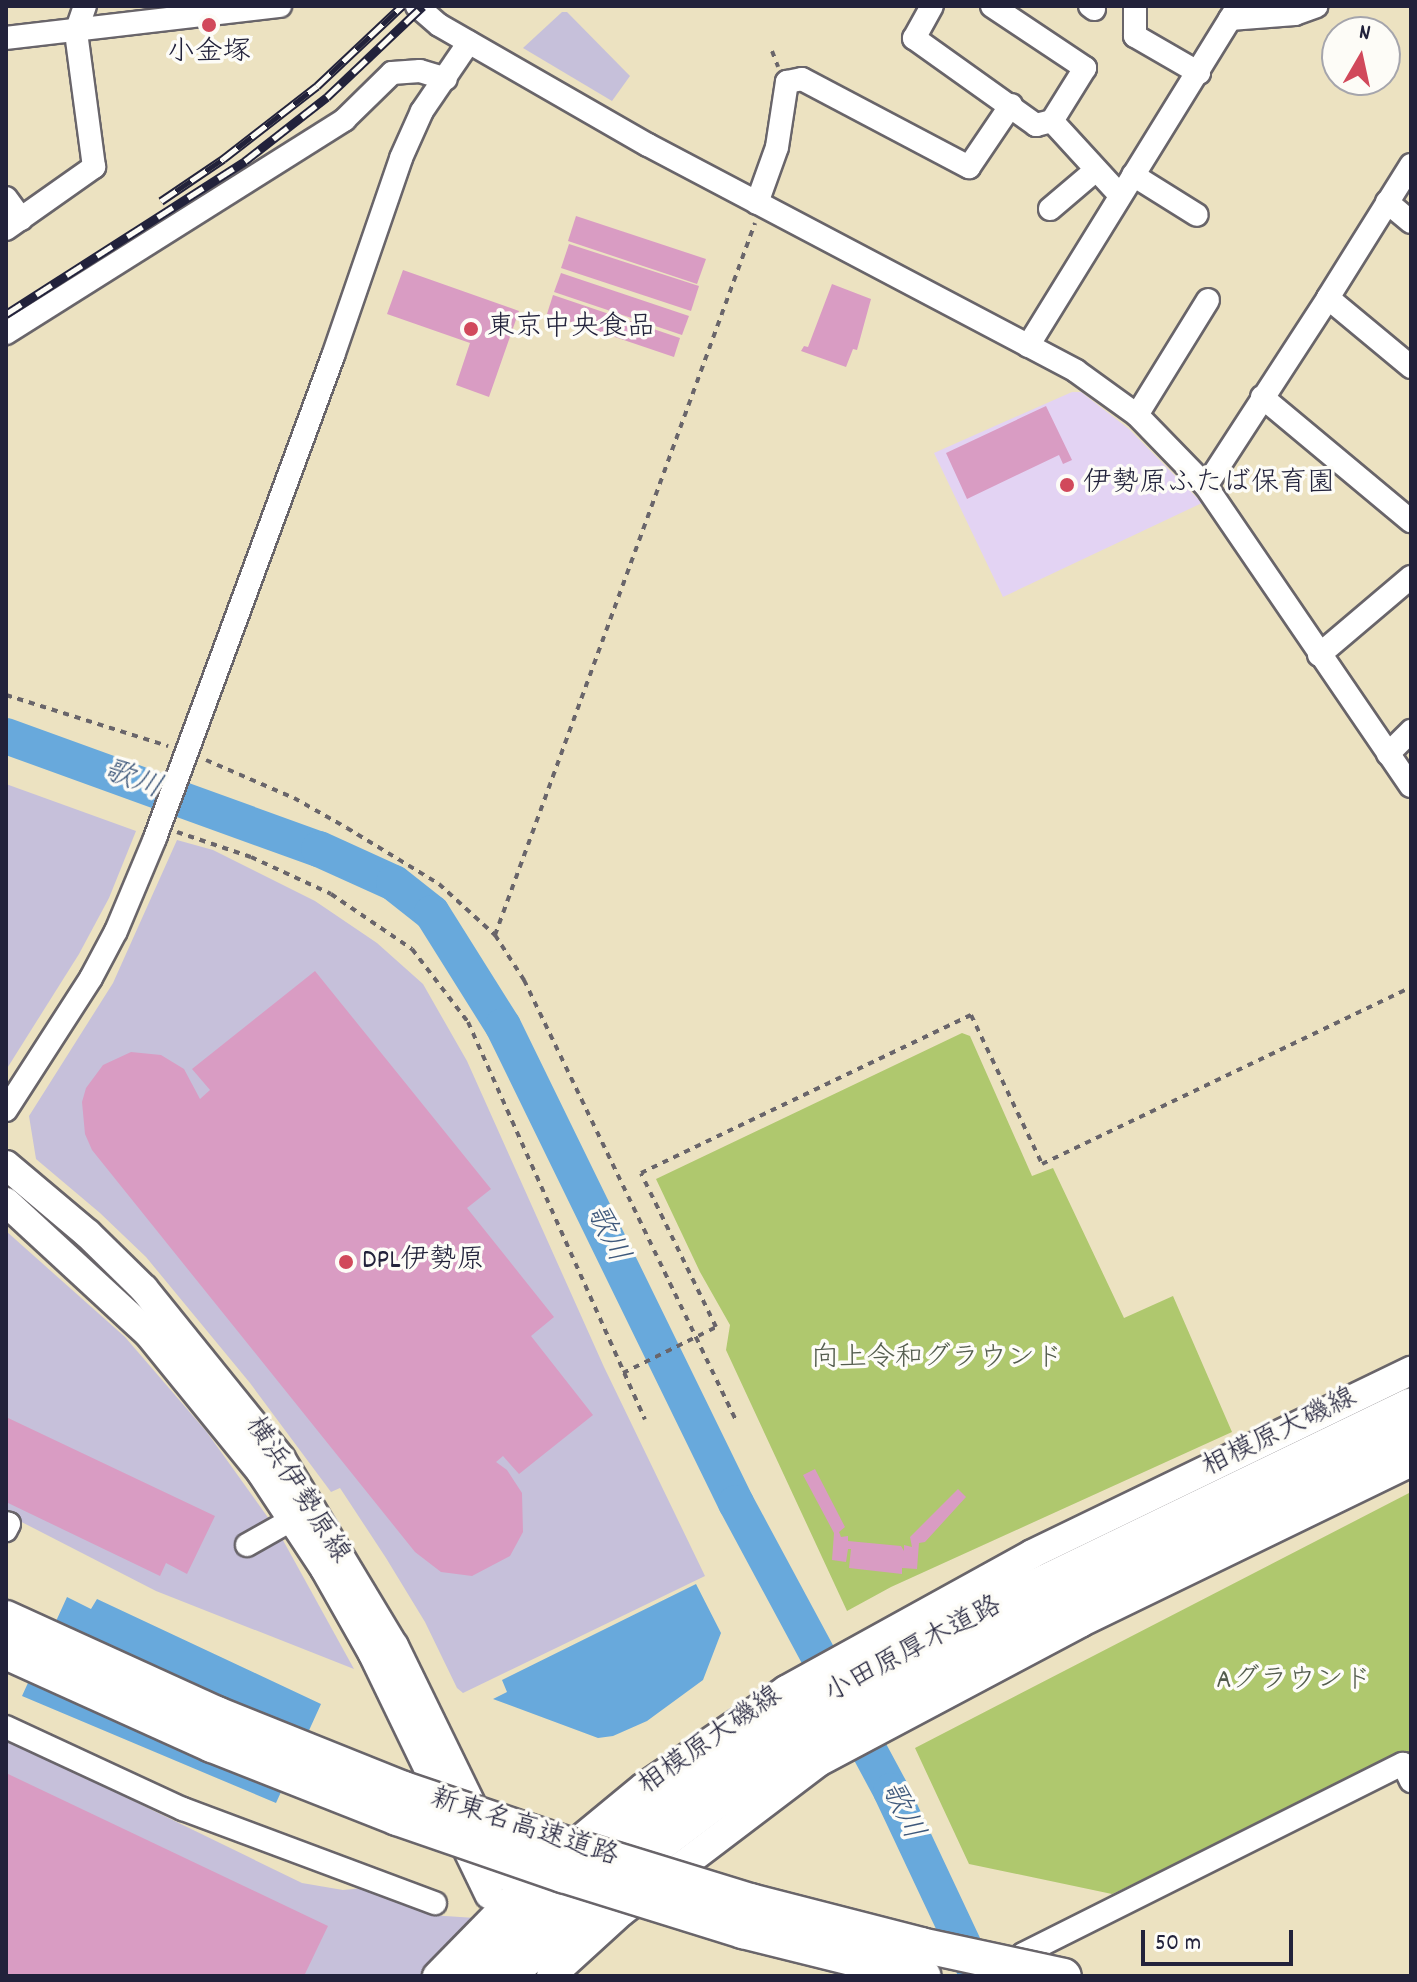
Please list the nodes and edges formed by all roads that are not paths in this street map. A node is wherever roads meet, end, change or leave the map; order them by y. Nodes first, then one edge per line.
1 (85, 6) edge
2 (280, 6) edge
3 (417, 6) edge
4 (932, 6) edge
5 (992, 6) edge
6 (1135, 6) edge
7 (1317, 6) edge
8 (1234, 13) edge
9 (76, 32) junction
10 (6, 38) edge
11 (469, 42) junction
12 (1199, 73) junction
13 (446, 79) junction
14 (1011, 105) junction
15 (1052, 121) junction
16 (1411, 165) edge
17 (1096, 170) junction
18 (1133, 175) junction
19 (1119, 194) junction
20 (6, 198) edge
21 (1387, 202) junction
22 (759, 204) junction
23 (1050, 209) dead end
24 (1197, 215) dead end
25 (1411, 222) edge
26 (13, 224) edge
27 (1328, 298) junction
28 (1205, 315) dead end
29 (6, 333) edge
30 (1028, 346) junction
31 (1411, 367) edge
32 (1262, 397) junction
33 (1137, 415) junction
34 (1206, 486) junction
35 (1411, 521) edge
36 (1411, 577) edge
37 (1319, 655) junction
38 (1411, 731) edge
39 (1388, 754) junction
40 (1411, 786) edge
41 (6, 1110) edge
42 (6, 1165) edge
43 (6, 1202) edge
44 (1411, 1371) edge
45 (1411, 1405) edge
46 (1411, 1434) edge
47 (1411, 1462) edge
48 (293, 1519) junction
49 (6, 1523) edge
50 (6, 1530) edge
51 (247, 1545) dead end
52 (6, 1618) edge
53 (6, 1652) edge
54 (866, 1689) junction
55 (802, 1726) junction
56 (6, 1727) edge
57 (1411, 1781) edge
58 (435, 1903) dead end
59 (437, 1976) edge
60 (469, 1976) edge
61 (508, 1976) edge
62 (551, 1976) edge
63 (923, 1976) edge
64 (1033, 1976) edge
65 (1064, 1976) edge

1 - 9 street
2 - 9 street
3 - 11 street
4 - 14 street
5 - 15 street
6 - 12 street
7 - 8 street
8 - 12 street
9 - 10 street
9 - 26 street
11 - 13 street
11 - 22 street
12 - 18 street
13 - 29 street
13 - 41 street
14 - 15 street
14 - 22 street
15 - 17 street
16 - 21 street
17 - 19 street
17 - 23 street
18 - 19 street
18 - 24 street
19 - 30 street
20 - 26 street
21 - 25 street
21 - 27 street
22 - 30 street
27 - 31 street
27 - 32 street
28 - 33 street
30 - 33 street
32 - 34 street
32 - 35 street
33 - 34 street
34 - 37 street
36 - 37 street
37 - 39 street
38 - 39 street
39 - 40 street
42 - 48 main road, 横浜伊勢原線
43 - 48 main road, 横浜伊勢原線
44 - 54 main road, 相模原大磯線
45 - 54 highway, 小田原厚木道路
46 - 54 highway, 小田原厚木道路
47 - 54 main road, 相模原大磯線
48 - 51 street
49 - 50 street
52 - 65 highway, 新東名高速道路, bridge
53 - 63 highway, 新東名高速道路, bridge
54 - 55 highway, 小田原厚木道路
54 - 55 main road, 相模原大磯線
55 - 59 main road, 相模原大磯線
55 - 60 highway, 小田原厚木道路
55 - 61 highway, 小田原厚木道路
55 - 62 main road, 相模原大磯線
56 - 58 street
57 - 64 street

